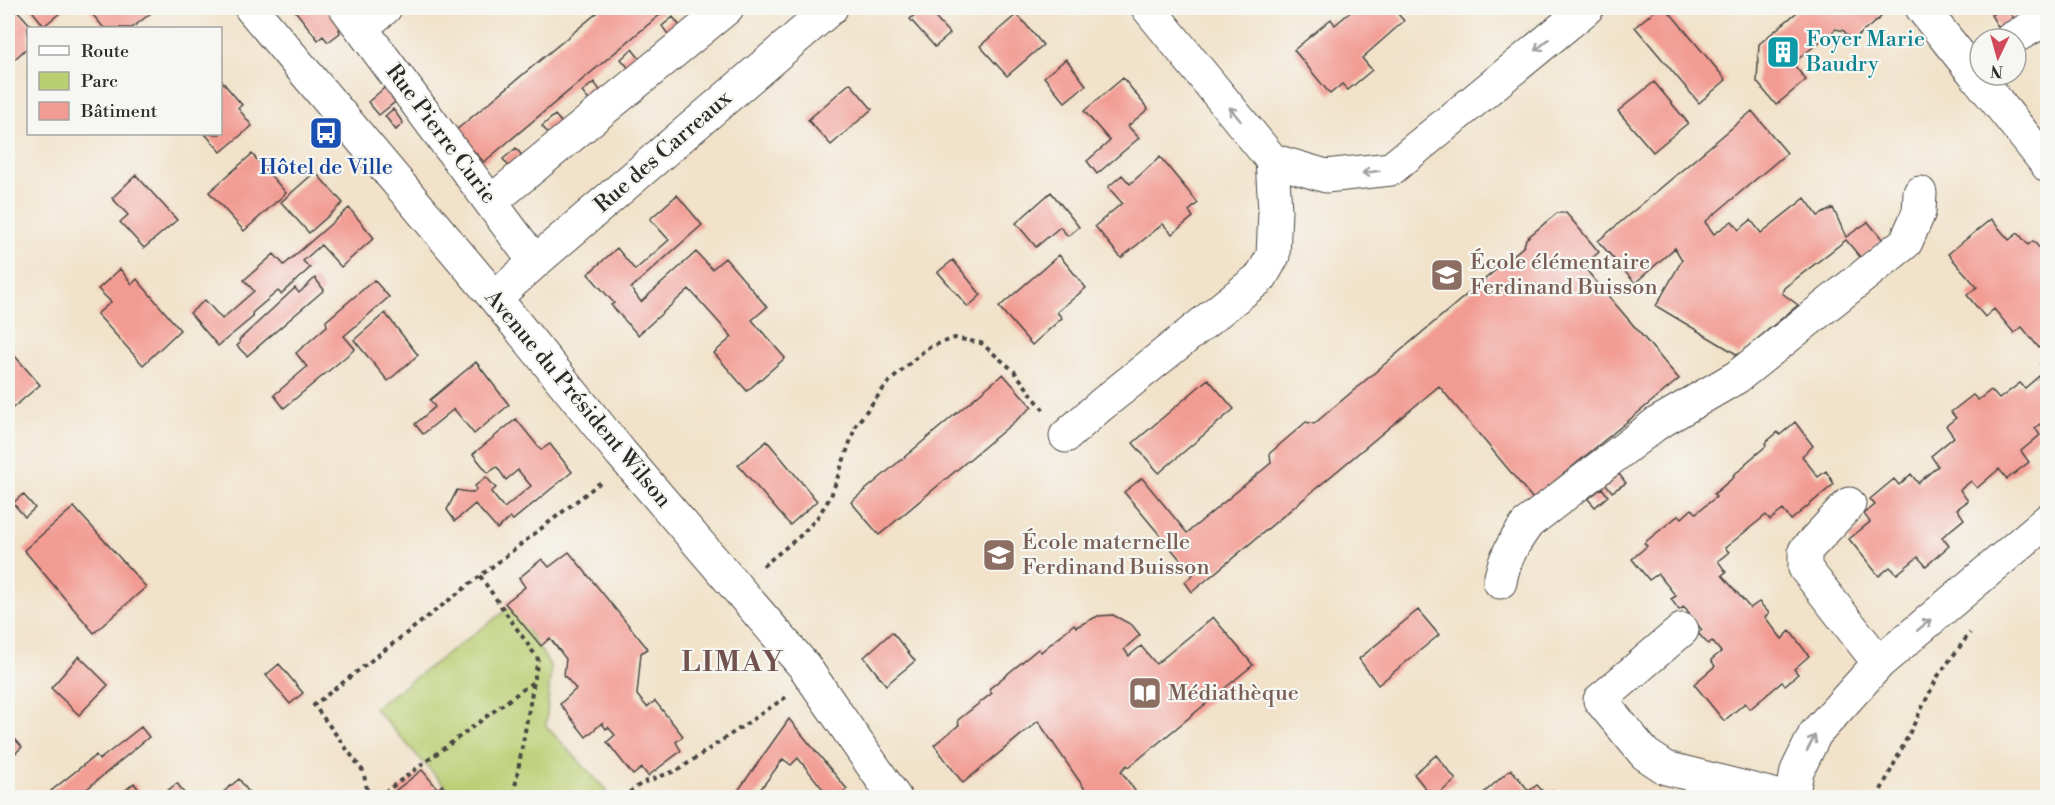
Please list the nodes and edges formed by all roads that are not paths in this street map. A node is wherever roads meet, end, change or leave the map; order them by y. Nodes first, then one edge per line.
1 (251, 8) edge
2 (727, 8) edge
3 (831, 8) edge
4 (1148, 8) edge
5 (1587, 8) edge
6 (1922, 8) edge
7 (364, 14) edge
8 (2048, 18) edge
9 (2028, 30) edge
10 (1968, 56) edge
11 (1990, 87) edge
12 (1272, 159) junction
13 (2048, 166) edge
14 (1920, 193) dead end
15 (492, 201) junction
16 (535, 262) junction
17 (495, 298) junction
18 (1066, 436) road end
19 (1849, 504) dead end
20 (2048, 520) edge
21 (1500, 582) dead end
22 (1682, 630) dead end
23 (1879, 663) junction
24 (895, 798) edge
25 (1785, 798) edge
26 (1792, 798) edge

1 - 17 street, Avenue du Président Wilson
2 - 15 street
3 - 16 street, Rue des Carreaux
12 -> 4 street
5 -> 12 street
6 - 10 street
7 - 15 street, Rue Pierre Curie
8 - 9 street
11 - 13 street
12 - 18 street
14 - 21 street
15 - 16 street, Rue Pierre Curie
16 - 17 street, Rue des Carreaux
17 - 24 street, Avenue du Président Wilson
19 - 23 street
23 -> 20 street
22 - 25 street
26 -> 23 street

